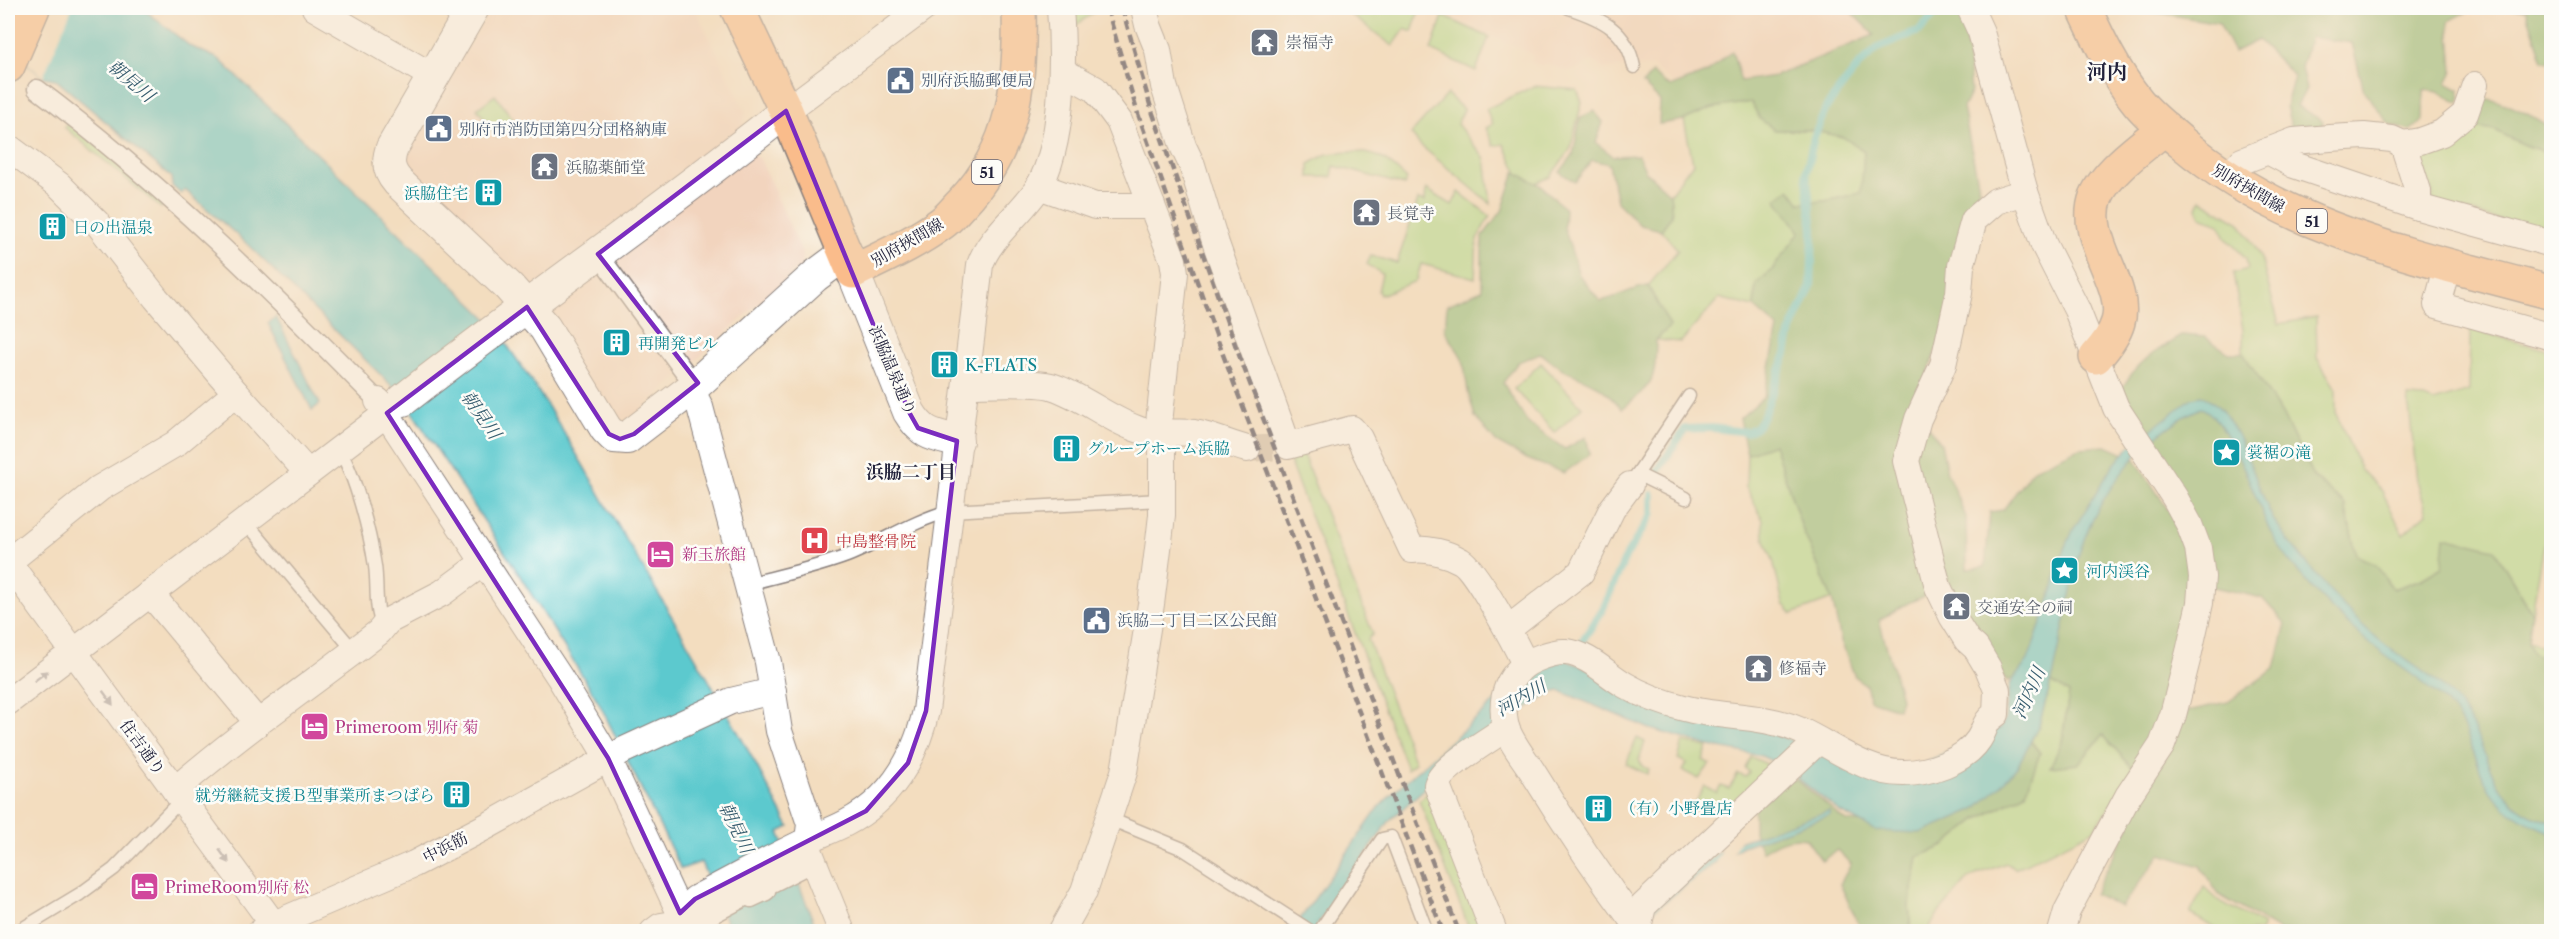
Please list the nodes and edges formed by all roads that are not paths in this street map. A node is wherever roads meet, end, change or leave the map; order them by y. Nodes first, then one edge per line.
1 (33, 8) edge
2 (315, 8) edge
3 (473, 8) edge
4 (738, 8) edge
5 (924, 8) edge
6 (1019, 8) edge
7 (1060, 8) edge
8 (1144, 8) edge
9 (1569, 8) edge
10 (1970, 8) edge
11 (2084, 8) edge
12 (10, 59) edge
13 (1634, 67) dead end
14 (1062, 71) junction
15 (432, 76) junction
16 (2475, 85) dead end
17 (37, 89) dead end
18 (786, 111) junction
19 (2165, 128) junction
20 (2403, 144) junction
21 (8, 147) edge
22 (2268, 151) junction
23 (2226, 178) junction
24 (1039, 186) junction
25 (2025, 192) junction
26 (1152, 206) junction
27 (2418, 207) junction
28 (2552, 244) edge
29 (598, 254) junction
30 (849, 263) junction
31 (2448, 264) junction
32 (2552, 293) edge
33 (526, 307) junction
34 (2552, 337) edge
35 (2096, 357) junction
36 (966, 384) junction
37 (694, 386) junction
38 (236, 393) junction
39 (1689, 396) dead end
40 (389, 405) junction
41 (1162, 432) junction
42 (957, 441) junction
43 (339, 449) junction
44 (1247, 449) tunnel mouth
45 (308, 473) junction
46 (1634, 479) junction
47 (1686, 498) dead end
48 (1161, 500) junction
49 (949, 511) junction
50 (245, 521) junction
51 (8, 562) edge
52 (484, 562) junction
53 (748, 584) junction
54 (150, 593) junction
55 (383, 627) junction
56 (1508, 629) junction
57 (74, 651) junction
58 (354, 651) junction
59 (1526, 664) junction
60 (773, 691) junction
61 (8, 702) edge
62 (258, 723) junction
63 (1506, 726) junction
64 (1816, 742) junction
65 (616, 754) junction
66 (179, 795) junction
67 (1110, 819) junction
68 (806, 846) junction
69 (677, 922) edge
70 (1638, 923) edge
71 (271, 929) edge
72 (17, 932) edge
73 (842, 932) edge
74 (1061, 932) edge
75 (1312, 932) edge
76 (1319, 932) edge
77 (1427, 932) edge
78 (1494, 932) edge
79 (2061, 932) edge

1 - 12 main road
2 - 15 street
3 - 15 street
4 - 18 main road, 別府挾間線
5 - 18 street
6 - 30 main road, 別府挾間線 / 51
7 - 14 street
8 - 56 street
9 - 13 lane
10 - 25 street
11 - 19 main road, 別府挾間線 / 51
14 - 24 street
14 - 26 street
15 - 33 street
16 - 20 street
17 - 40 street
18 - 29 street
18 - 30 main road, 別府挾間線
19 - 23 main road, 別府挾間線 / 51
19 - 35 main road
20 - 22 street
20 - 27 street
21 - 38 street
22 - 23 street
22 - 27 street
23 - 31 main road, 別府挾間線 / 51
24 - 26 street
24 - 36 street
25 - 35 street
25 - 64 street
26 - 41 street
27 - 28 street
29 - 33 street
29 - 37 street
30 - 37 street
30 - 42 street, 浜脇温泉通り
31 - 32 main road, 別府挾間線 / 51
31 - 34 street
33 - 37 street
33 - 40 street
35 - 79 street
36 - 41 street
36 - 42 street
37 - 53 street
38 - 45 street
38 - 51 street
39 - 46 lane
40 - 43 street
40 - 52 street
41 - 44 street
41 - 48 street
42 - 49 street
43 - 45 street
43 - 55 lane
45 - 50 street
46 - 47 lane
46 - 56 street
48 - 49 lane
48 - 67 street
49 - 53 lane
49 - 68 street
50 - 54 street
50 - 58 lane
51 - 57 street, 住吉通り
52 - 55 street
52 - 65 street
53 - 60 street
54 - 57 street
54 - 62 street
55 - 58 street
56 - 59 street
61 -> 57 street
57 -> 66 street, 住吉通り
58 - 62 street
59 - 63 street
59 - 64 street
60 - 65 street, 中浜筋
60 - 68 street
62 - 66 street
63 - 70 street
63 - 78 street
64 - 70 street
65 - 69 street
65 - 71 street, 中浜筋
66 -> 71 street, 住吉通り
66 - 72 lane
67 - 74 street
67 - 75 lane
68 - 68 street
68 - 69 street
68 - 73 street
76 - 77 lane

